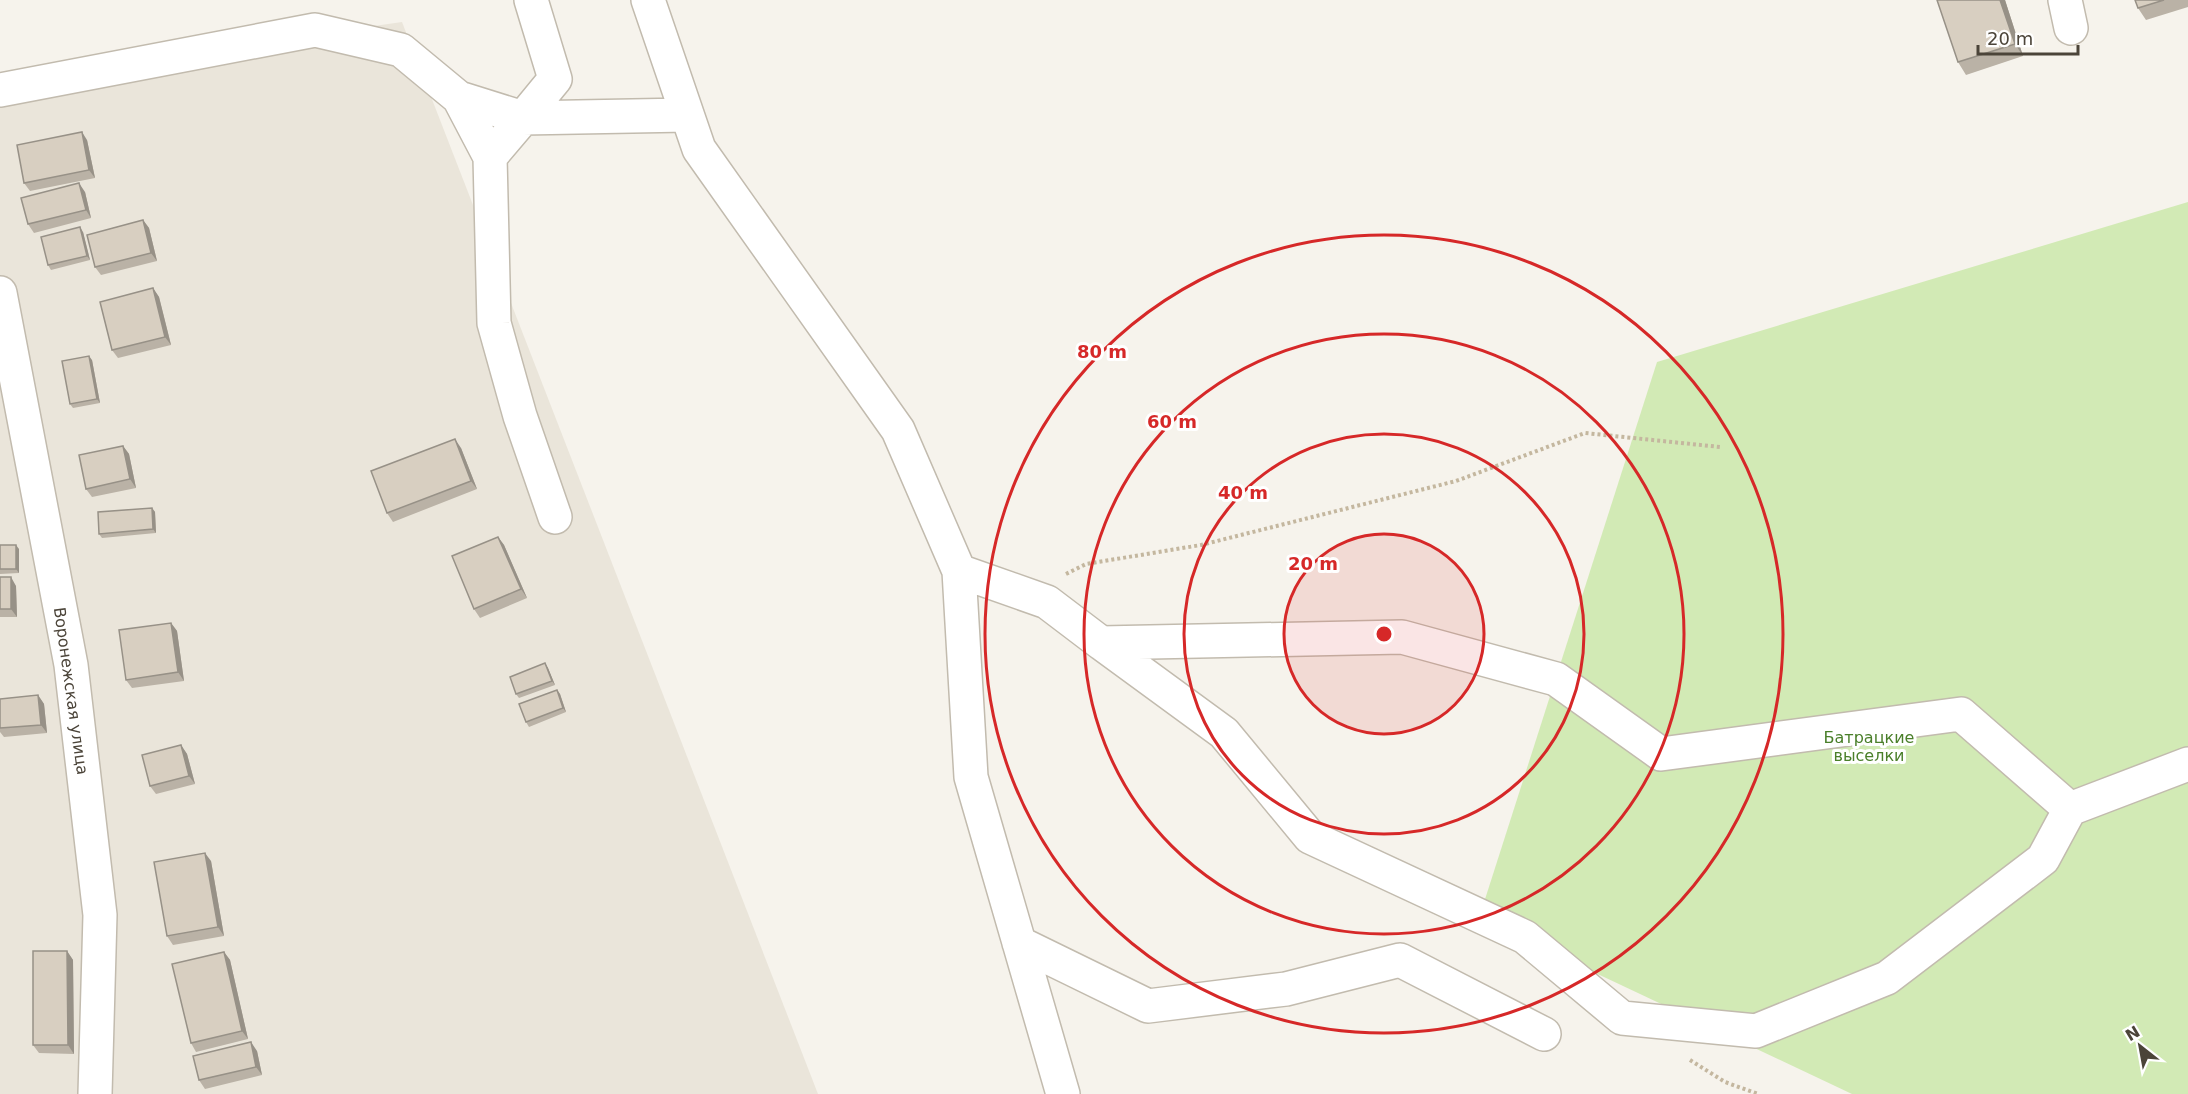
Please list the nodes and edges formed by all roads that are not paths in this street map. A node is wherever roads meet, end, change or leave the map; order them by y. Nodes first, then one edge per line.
1 (531, 0) edge
2 (648, 0) edge
3 (0, 90) edge
4 (459, 98) junction
5 (687, 115) junction
6 (523, 118) junction
7 (490, 157) junction
8 (0, 293) edge
9 (555, 517) dead end
10 (959, 572) junction
11 (1101, 643) junction
12 (2188, 764) edge
13 (2070, 809) junction
14 (1019, 943) junction
15 (1544, 1034) dead end
16 (95, 1094) edge
17 (1063, 1094) edge

1 - 6 street
2 - 5 street
3 - 4 street
4 - 6 street
4 - 7 street
5 - 6 street
5 - 10 street
6 - 7 street
7 - 9 street
8 - 16 street, Воронежская улица
10 - 11 street
10 - 14 street
11 - 13 street
11 - 13 street
12 - 13 street
14 - 15 street
14 - 17 street

